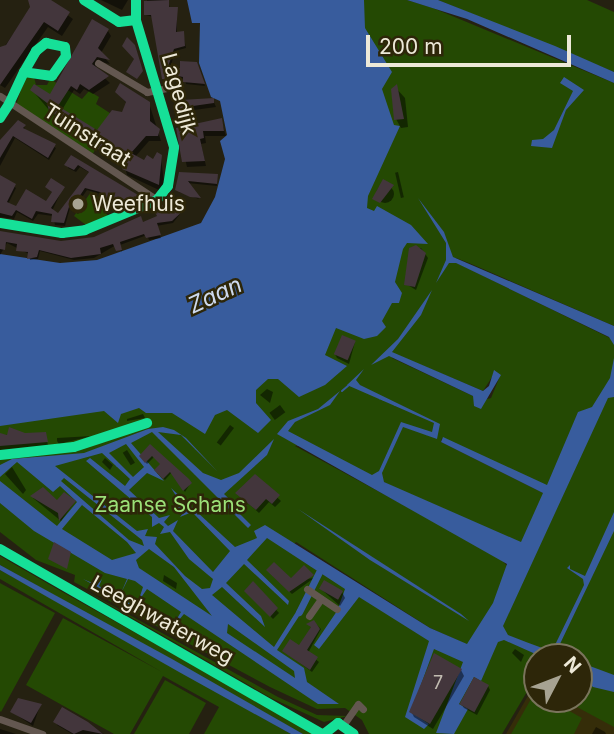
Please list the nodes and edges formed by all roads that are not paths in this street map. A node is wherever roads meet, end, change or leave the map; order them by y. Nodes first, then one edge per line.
1 (84, 0) edge
2 (136, 0) edge
3 (136, 20) junction
4 (97, 63) dead end
5 (24, 72) dead end
6 (162, 90) junction
7 (3, 107) edge
8 (157, 200) junction
9 (0, 223) edge
10 (147, 423) dead end
11 (0, 455) edge
12 (0, 549) edge
13 (307, 589) dead end
14 (318, 597) junction
15 (337, 609) dead end
16 (309, 616) dead end
17 (361, 706) dead end
18 (0, 719) edge
19 (344, 724) junction
20 (325, 732) edge
21 (41, 734) edge
22 (354, 734) edge

1 - 3 street
2 - 3 street, Lagedijk
3 - 6 street, Lagedijk
4 - 6 street
5 - 7 street
6 - 8 street, Lagedijk
7 - 8 street, Tuinstraat
8 - 9 street
10 - 11 street
12 - 20 street, Leeghwaterweg
13 - 14 street
14 - 15 street
14 - 16 street
17 - 19 street
18 - 21 street
19 - 20 street
19 - 22 street

